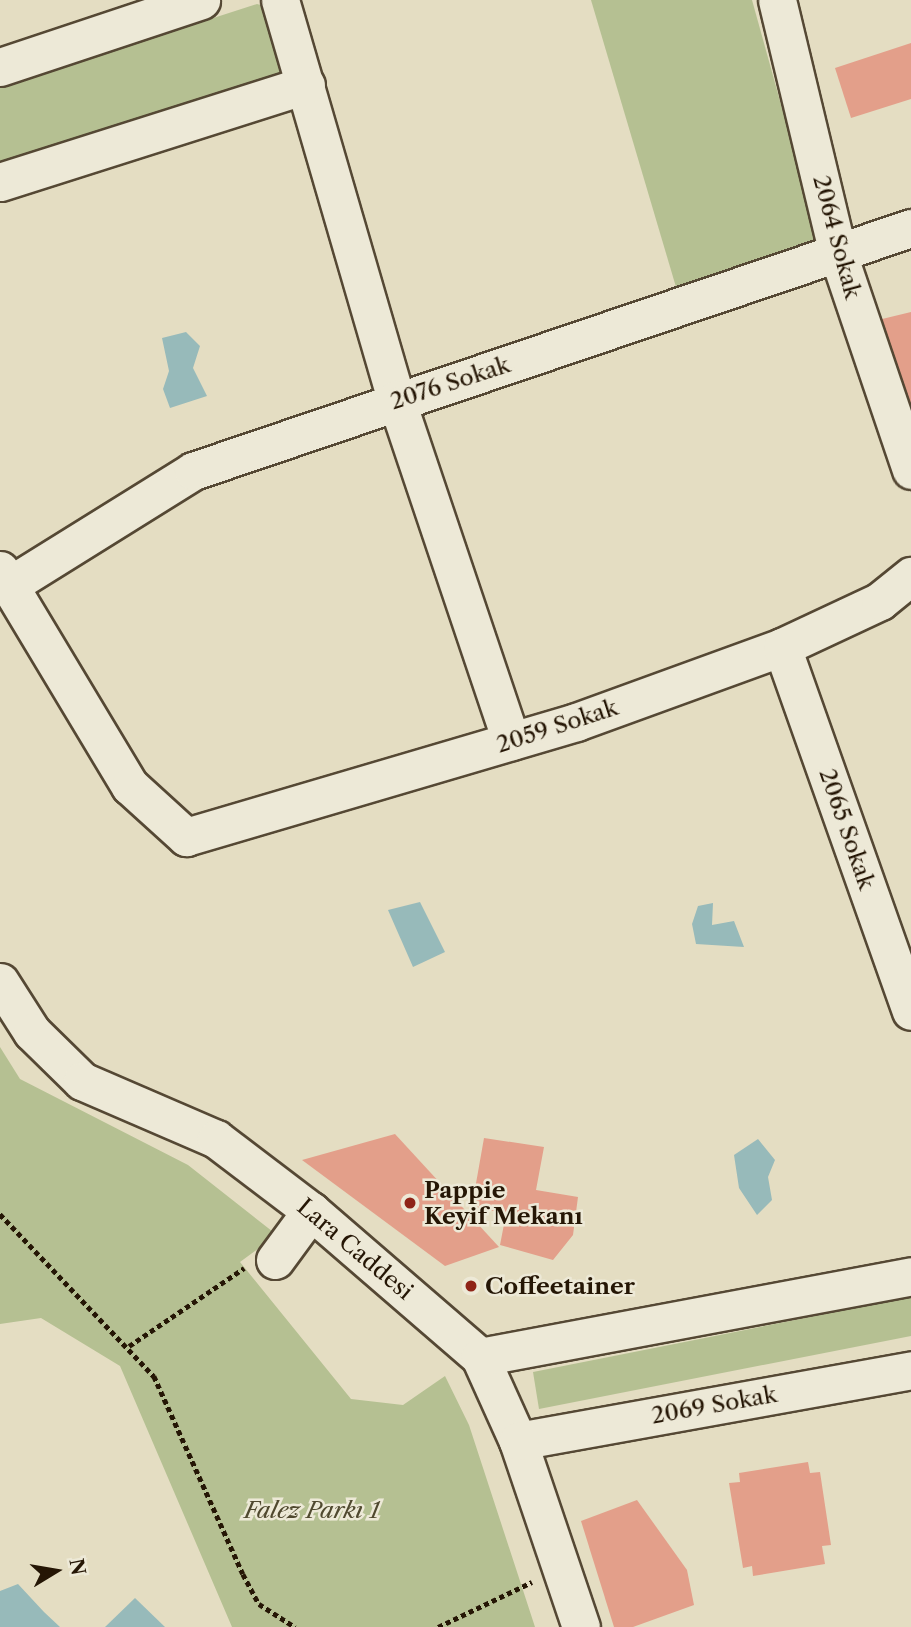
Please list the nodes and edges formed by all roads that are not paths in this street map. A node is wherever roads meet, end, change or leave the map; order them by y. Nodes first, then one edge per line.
1 (201, 0) edge
2 (280, 0) edge
3 (777, 0) edge
4 (0, 67) edge
5 (306, 85) junction
6 (0, 182) edge
7 (911, 228) edge
8 (838, 254) junction
9 (397, 399) junction
10 (911, 470) edge
11 (911, 576) edge
12 (5, 578) edge
13 (782, 647) junction
14 (511, 741) junction
15 (0, 982) edge
16 (911, 1011) edge
17 (311, 1211) junction
18 (265, 1260) road end
19 (911, 1276) edge
20 (480, 1357) junction
21 (911, 1370) edge
22 (518, 1440) junction
23 (581, 1627) edge

1 - 4 street
2 - 5 street
3 - 8 street, 2064 Sokak
5 - 6 street
5 - 9 street
7 - 8 street, 2076 Sokak
8 - 9 street, 2076 Sokak
8 - 10 street, 2064 Sokak
9 - 12 street, 2076 Sokak
9 - 14 street
11 - 13 street, 2059 Sokak
12 - 14 street, 2059 Sokak
13 - 14 street, 2059 Sokak
13 - 16 street, 2065 Sokak
15 - 17 street, Lara Caddesi
17 - 18 street
17 - 20 street, Lara Caddesi
19 - 20 street
20 - 22 street, Lara Caddesi
21 - 22 street, 2069 Sokak
22 - 23 street, Lara Caddesi

